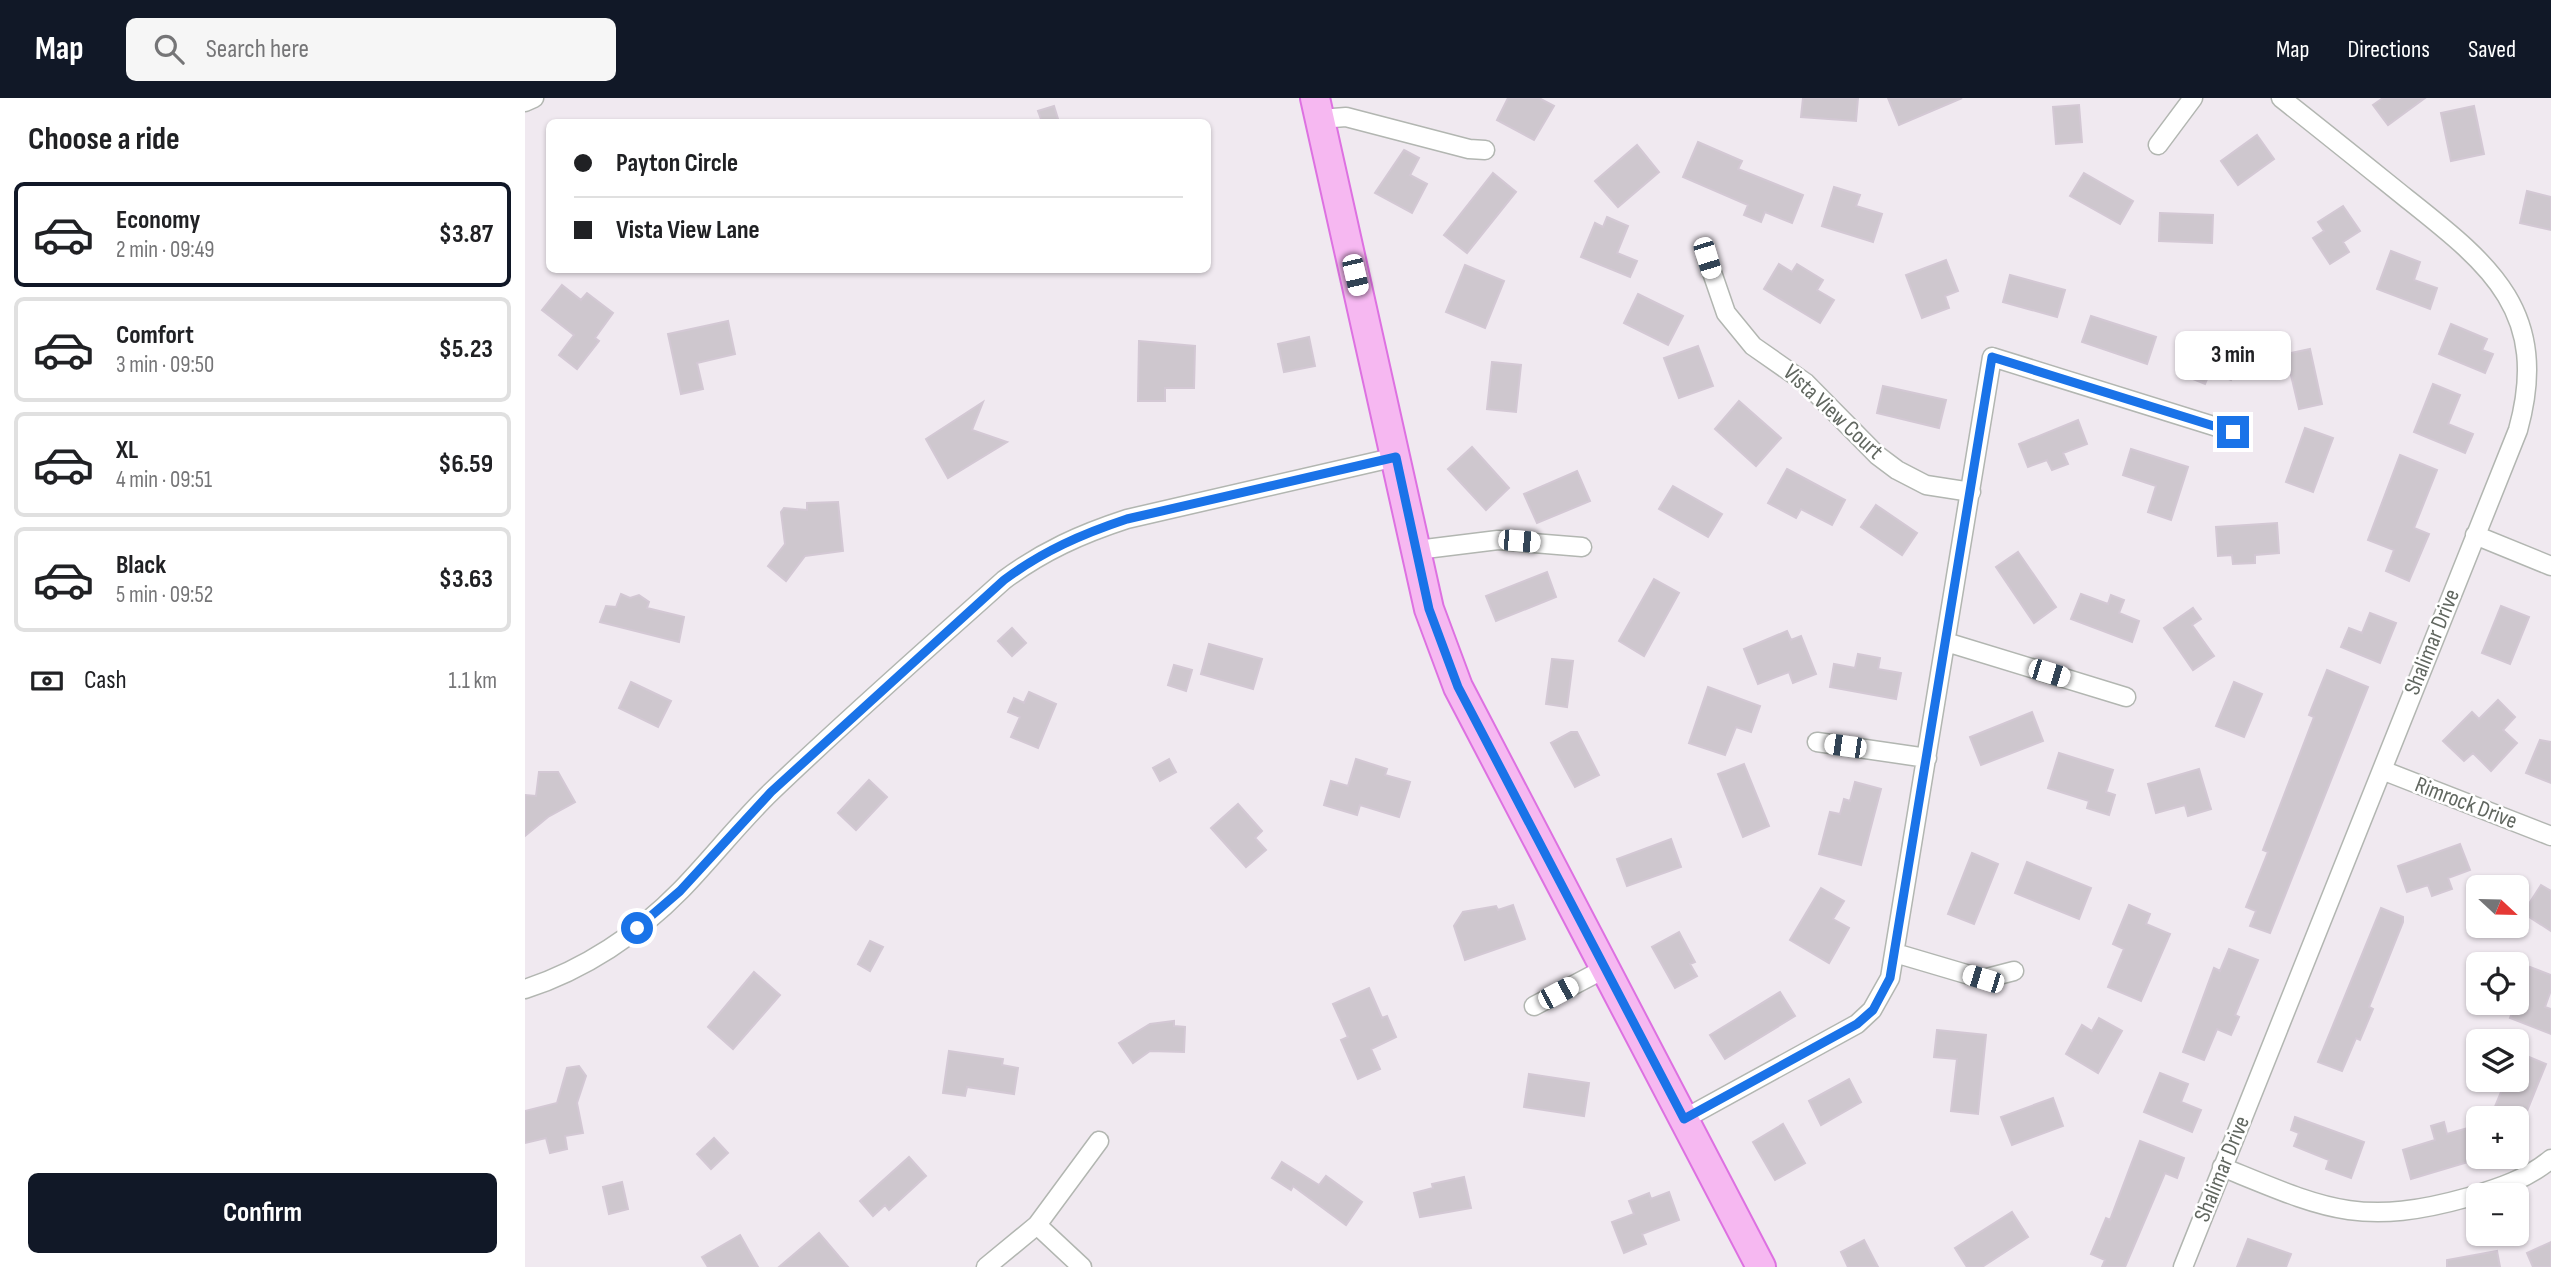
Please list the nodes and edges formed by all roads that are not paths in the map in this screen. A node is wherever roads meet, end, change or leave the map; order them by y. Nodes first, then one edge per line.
1 (534, 98) edge
2 (2193, 98) edge
3 (2281, 98) edge
4 (525, 102) edge
5 (1317, 108) edge
6 (2158, 145) dead end
7 (1485, 149) dead end
8 (1707, 258) dead end
9 (2233, 432) dead end
10 (1396, 457) junction
11 (1971, 492) junction
12 (2475, 535) junction
13 (1582, 547) dead end
14 (1417, 550) junction
15 (2551, 566) edge
16 (1946, 642) junction
17 (2126, 697) dead end
18 (1817, 742) dead end
19 (1927, 758) junction
20 (2382, 770) junction
21 (2551, 836) edge
22 (1895, 953) junction
23 (1606, 968) junction
24 (2014, 971) dead end
25 (525, 989) edge
26 (1534, 1006) dead end
27 (1684, 1119) junction
28 (1099, 1141) dead end
29 (2551, 1159) edge
30 (2222, 1167) junction
31 (1037, 1225) junction
32 (1760, 1266) edge
33 (986, 1267) edge
34 (1082, 1267) edge
35 (2183, 1267) edge

1 - 4 street
2 - 6 street
3 - 12 street, Shalimar Drive
5 - 7 street
5 - 10 main road
8 - 11 street, Vista View Court
9 - 11 street
10 - 14 main road
10 - 25 street
11 - 16 street
12 - 15 street
12 - 20 street, Shalimar Drive
13 - 14 street
14 - 23 main road
16 - 17 street
16 - 19 street
18 - 19 street
19 - 22 street
20 - 21 street, Rimrock Drive
20 - 30 street, Shalimar Drive
22 - 24 street
22 - 27 street
23 - 26 street
23 - 27 main road
27 - 32 main road
28 - 31 street
29 - 30 street
30 - 35 street, Shalimar Drive
31 - 33 street
31 - 34 street

